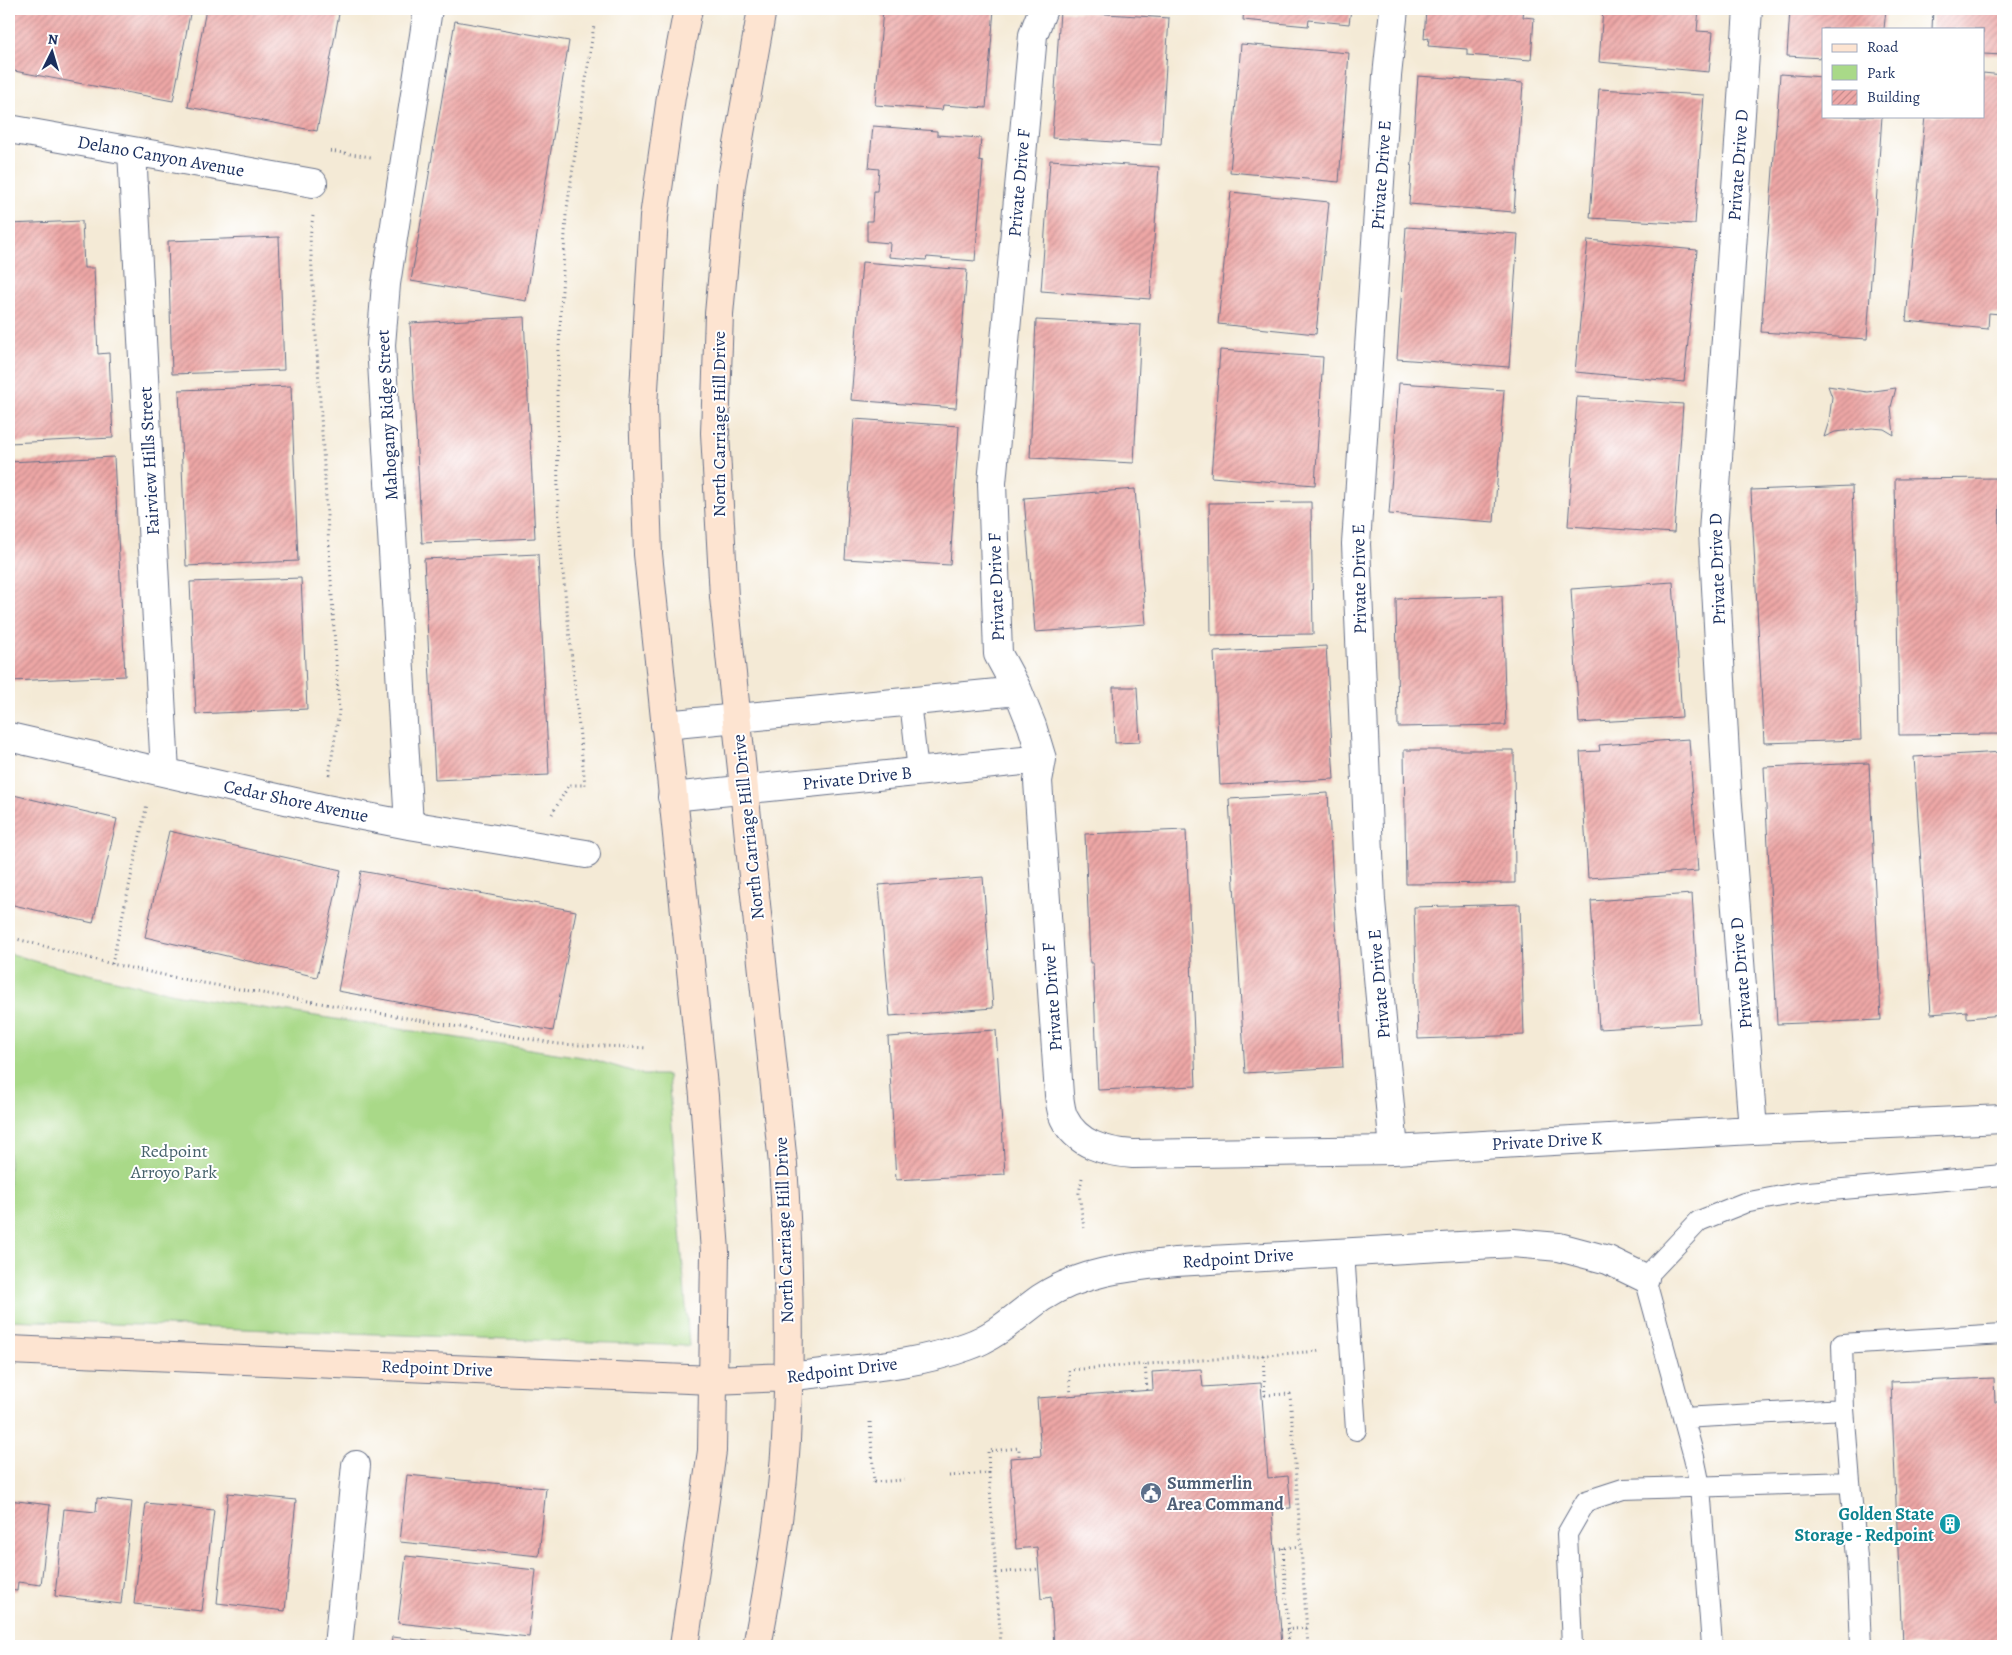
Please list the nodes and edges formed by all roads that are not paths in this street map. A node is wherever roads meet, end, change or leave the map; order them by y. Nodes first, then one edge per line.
1 (428, 9) edge
2 (688, 9) edge
3 (762, 9) edge
4 (1043, 9) edge
5 (1394, 9) edge
6 (1748, 9) edge
7 (9, 129) edge
8 (132, 151) junction
9 (314, 196) road end
10 (1018, 691) junction
11 (910, 702) junction
12 (736, 719) junction
13 (665, 726) junction
14 (9, 737) edge
15 (1042, 759) junction
16 (165, 772) junction
17 (918, 772) junction
18 (744, 789) junction
19 (672, 797) junction
20 (409, 825) junction
21 (586, 854) dead end
22 (2003, 1119) edge
23 (1754, 1130) junction
24 (1092, 1146) joint
25 (1394, 1150) junction
26 (2003, 1174) edge
27 (1344, 1252) junction
28 (1645, 1278) junction
29 (2003, 1334) edge
30 (9, 1350) edge
31 (788, 1377) junction
32 (714, 1380) junction
33 (1844, 1409) junction
34 (1683, 1418) junction
35 (1356, 1430) dead end
36 (356, 1465) dead end
37 (1850, 1482) junction
38 (1700, 1486) junction
39 (338, 1646) edge
40 (684, 1646) edge
41 (757, 1646) edge
42 (1572, 1646) edge
43 (1712, 1646) edge
44 (1861, 1646) edge

1 - 20 street, Mahogany Ridge Street
2 - 13 street
3 - 12 street, North Carriage Hill Drive
4 - 10 street, Private Drive F
5 - 25 street, Private Drive E
6 - 23 street, Private Drive D
7 - 8 street, Delano Canyon Avenue
8 - 9 street, Delano Canyon Avenue
8 - 16 street, Fairview Hills Street
10 - 11 street
10 - 15 street, Private Drive F
11 - 12 street
11 - 17 lane
12 - 13 street
12 - 18 street, North Carriage Hill Drive
13 - 19 street
14 - 16 street, Cedar Shore Avenue
15 - 17 street, Private Drive B
15 - 24 street, Private Drive F
16 - 20 street, Cedar Shore Avenue
17 - 18 street, Private Drive B
18 - 19 street, Private Drive B
18 - 31 street, North Carriage Hill Drive
19 - 32 street
20 - 21 street, Cedar Shore Avenue
22 - 23 street, Private Drive K
23 - 25 street, Private Drive K
24 - 25 street, Private Drive K
26 - 28 lane
27 - 28 street, Redpoint Drive
27 - 31 street, Redpoint Drive
27 - 35 lane
28 - 34 lane
29 - 33 lane
30 - 32 street, Redpoint Drive
31 - 32 street, Redpoint Drive
31 - 41 street, North Carriage Hill Drive
32 - 40 street
33 - 34 lane
33 - 37 lane
34 - 38 lane
36 - 39 street
37 - 38 lane
37 - 44 lane
38 - 42 lane
38 - 43 lane

